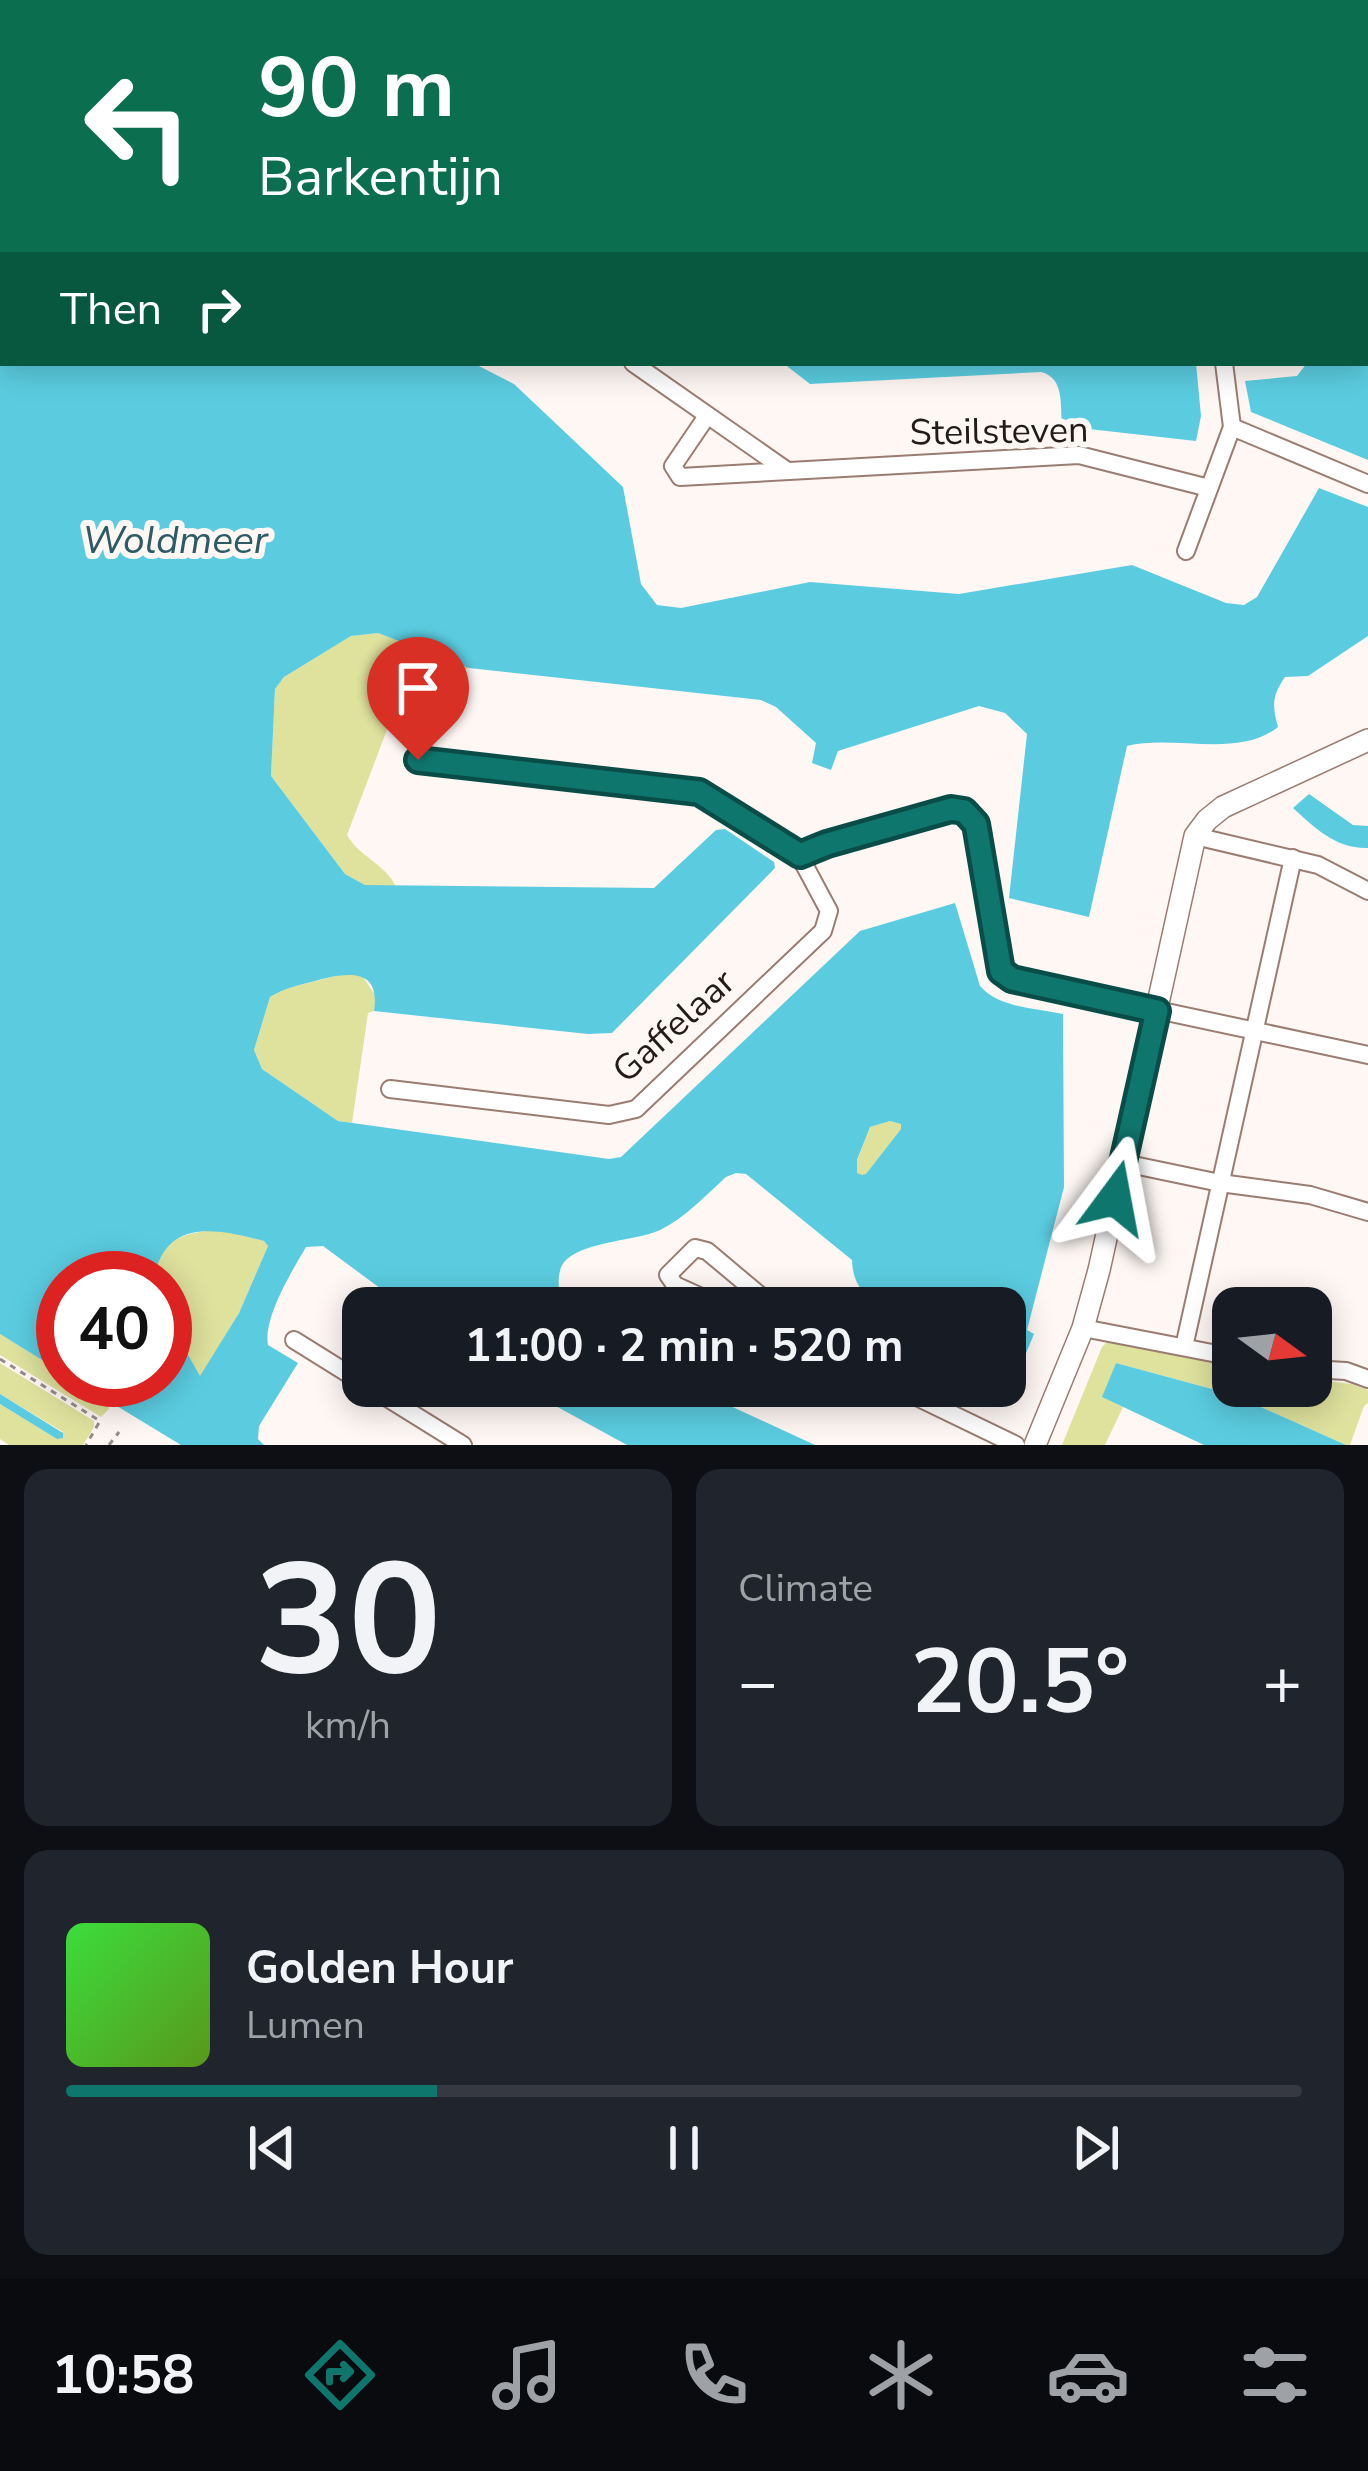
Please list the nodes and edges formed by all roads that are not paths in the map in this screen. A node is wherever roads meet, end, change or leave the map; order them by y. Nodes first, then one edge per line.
1 (637, 366) edge
2 (1224, 366) edge
3 (707, 416) junction
4 (1232, 427) junction
5 (787, 471) junction
6 (1368, 484) edge
7 (1209, 488) junction
8 (1186, 551) dead end
9 (1368, 740) edge
10 (418, 760) dead end
11 (1195, 836) junction
12 (800, 855) junction
13 (1293, 858) junction
14 (1368, 891) edge
15 (1157, 1011) junction
16 (1253, 1030) junction
17 (1368, 1055) edge
18 (390, 1089) dead end
19 (1124, 1163) junction
20 (1220, 1183) junction
21 (1368, 1211) edge
22 (680, 1287) edge
23 (750, 1287) edge
24 (1083, 1328) junction
25 (294, 1340) dead end
26 (1184, 1347) junction
27 (1212, 1353) edge
28 (342, 1370) edge
29 (1332, 1370) edge
30 (1368, 1379) edge
31 (402, 1407) edge
32 (937, 1407) edge
33 (463, 1445) edge
34 (1016, 1445) edge
35 (1035, 1445) edge

1 - 3 street
2 - 4 street
3 - 5 street
3 - 5 street, Steilsteven
4 - 6 street
4 - 7 street
5 - 7 street, Steilsteven
7 - 8 street
9 - 11 street
10 - 12 street
11 - 13 street
11 - 15 street
12 - 15 street
12 - 18 street, Gaffelaar
13 - 14 street
13 - 16 street
15 - 16 street
15 - 19 street
16 - 17 street
16 - 20 street
19 - 20 street
19 - 24 street
20 - 21 street
20 - 26 street
22 - 23 street
24 - 26 street
24 - 35 street
25 - 28 street
26 - 27 street
29 - 30 street
31 - 33 street
32 - 34 street

